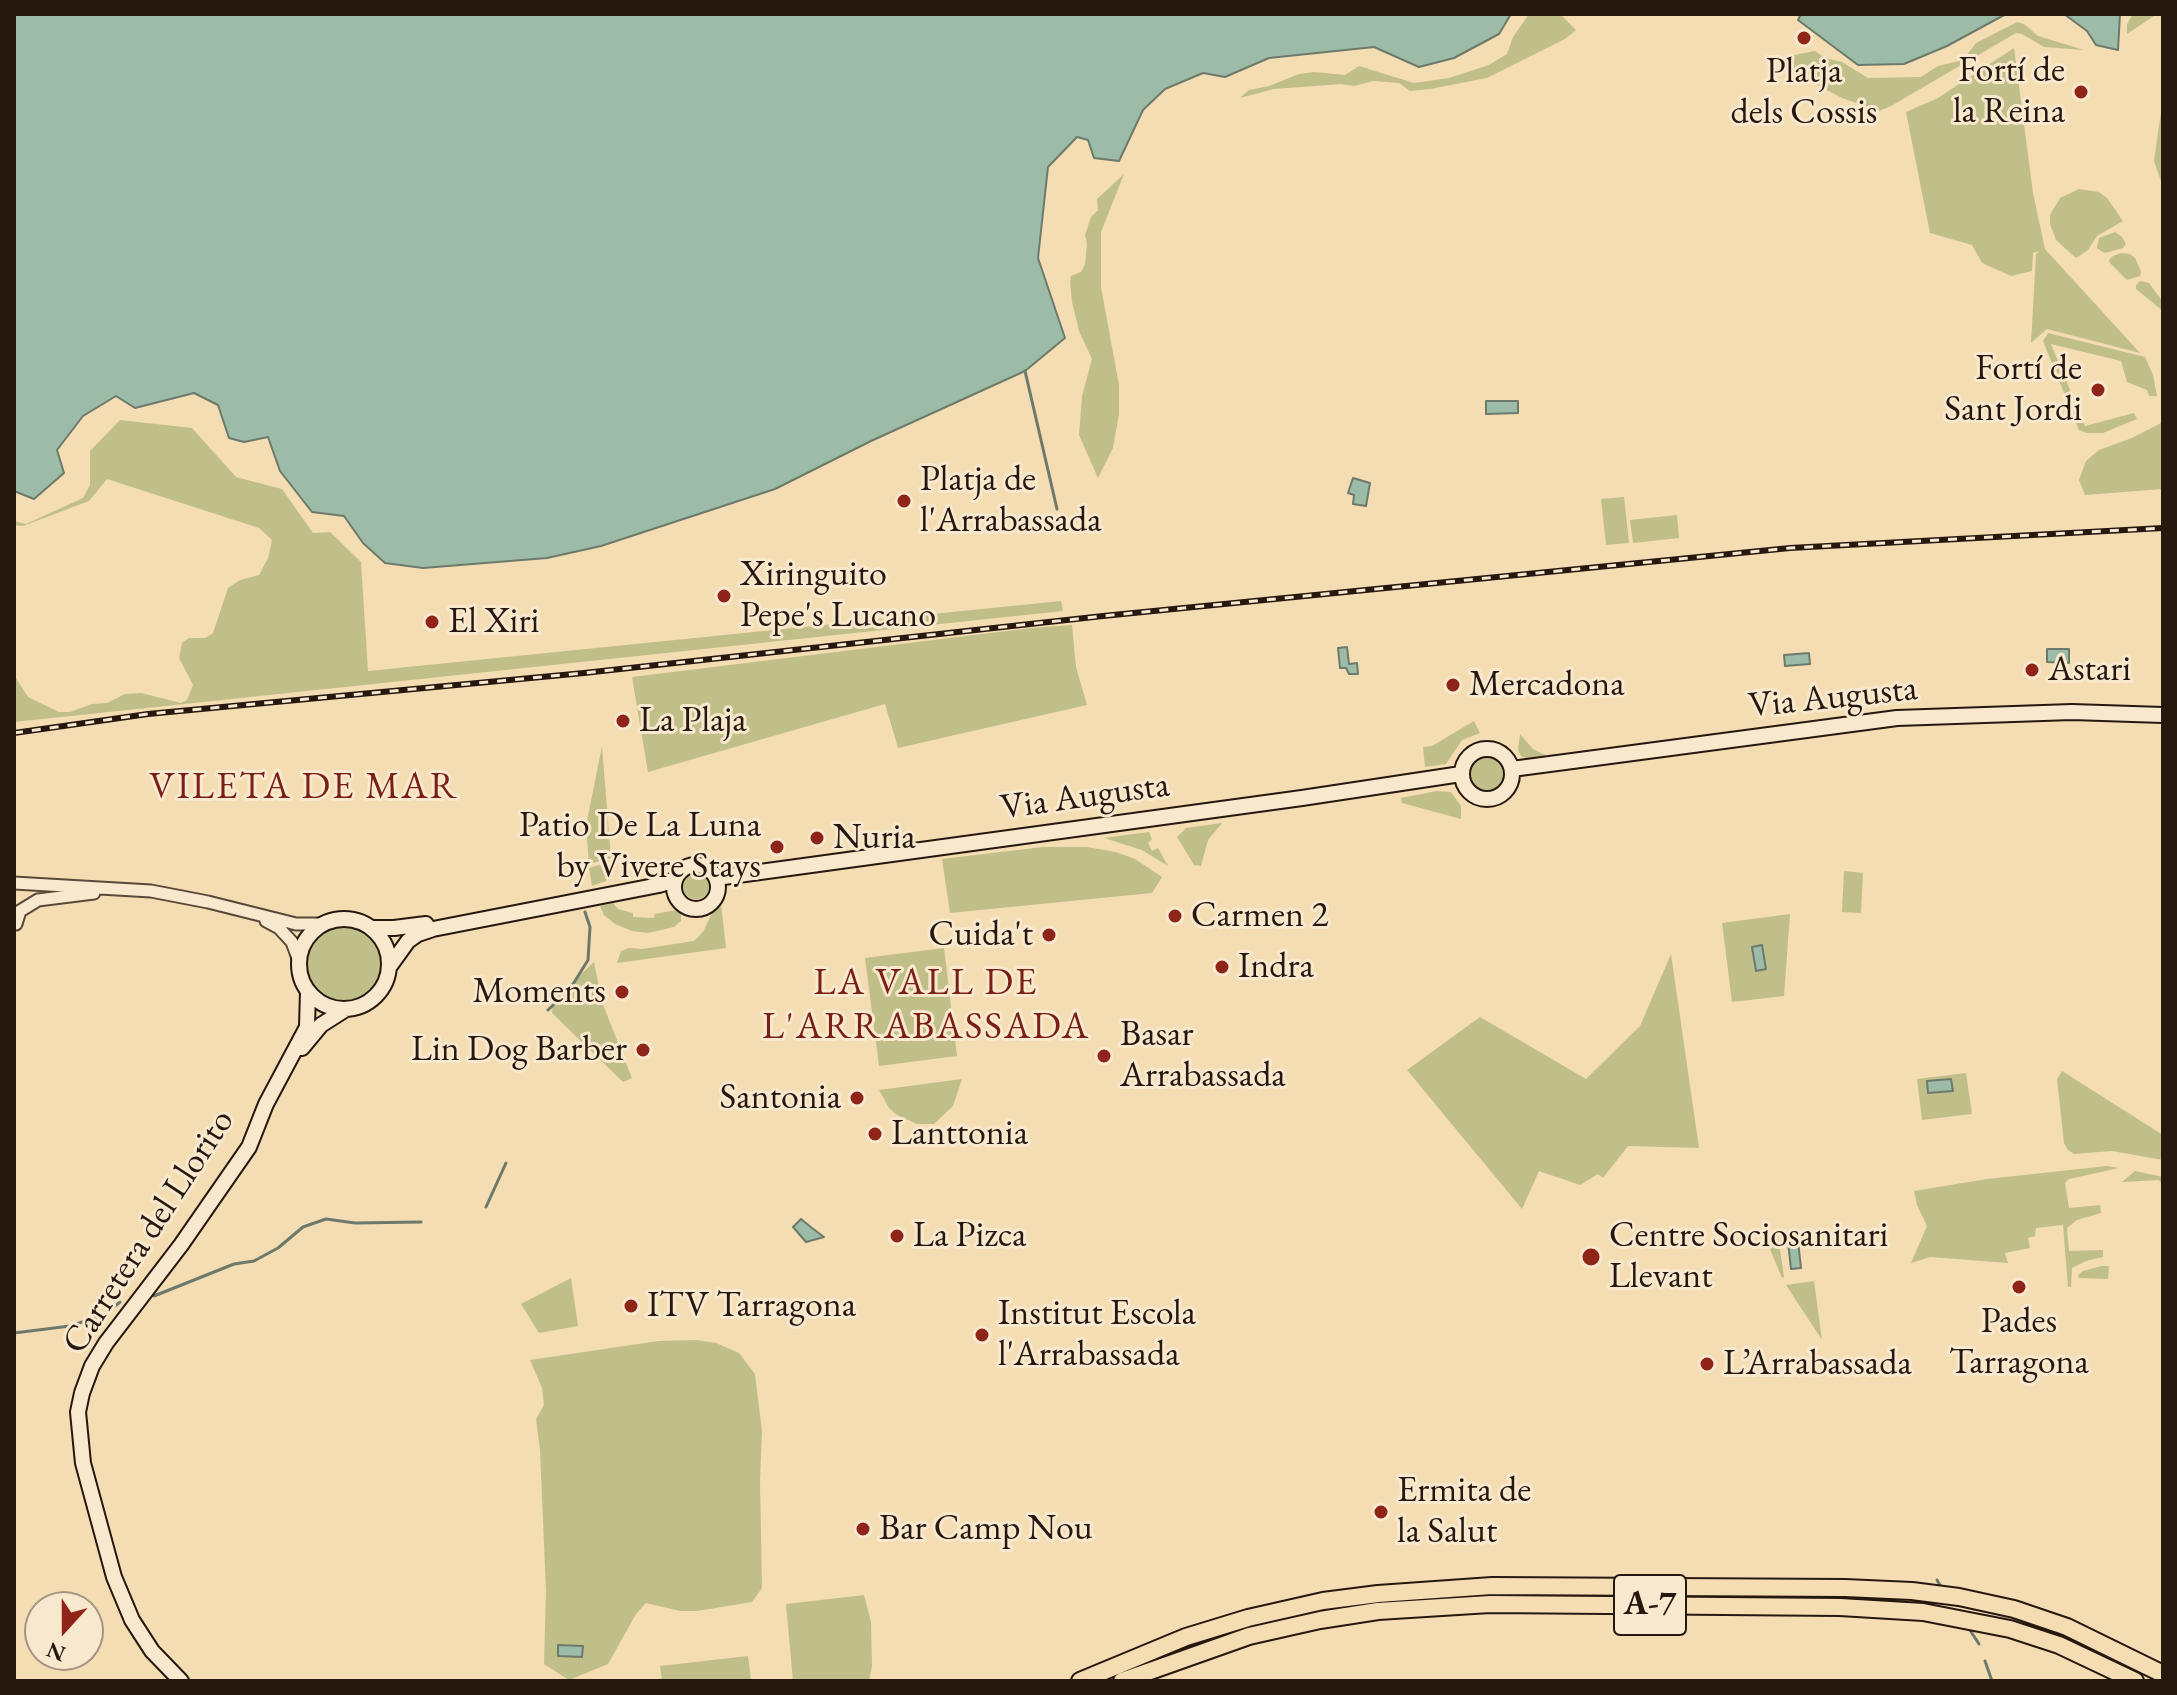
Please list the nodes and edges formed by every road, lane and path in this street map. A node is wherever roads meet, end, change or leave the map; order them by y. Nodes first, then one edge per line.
1 (2163, 715) edge
2 (1512, 769) junction
3 (1461, 774) junction
4 (716, 878) junction
5 (675, 880) junction
6 (14, 883) edge
7 (57, 885) junction
8 (14, 890) edge
9 (602, 897) junction
10 (677, 897) junction
11 (228, 906) junction
12 (14, 917) edge
13 (463, 921) junction
14 (272, 924) junction
15 (324, 924) junction
16 (372, 928) junction
17 (299, 961) junction
18 (390, 966) junction
19 (308, 991) junction
20 (346, 1009) junction
21 (279, 1081) junction
22 (1189, 1655) junction
23 (2163, 1674) edge
24 (181, 1681) edge
25 (1080, 1681) edge
26 (1122, 1681) edge
27 (1138, 1681) edge
28 (2135, 1681) edge

1 - 2 main road, Via Augusta
2 - 3 main road
2 - 3 main road
3 - 4 main road, Via Augusta
4 - 5 main road
4 - 10 main road
5 - 9 main road
5 - 10 main road
6 - 7 street
7 - 8 street
7 - 11 street
9 - 10 main road
9 - 13 main road
11 - 14 street
11 - 15 street
12 - 14 street
13 - 16 main road
13 - 18 main road
14 - 17 street
15 - 16 main road
15 - 17 main road
16 - 18 main road
17 - 19 main road
18 - 20 main road
19 - 20 main road
19 - 21 main road, Carretera del Llorito
20 - 21 main road, Carretera del Llorito
21 - 24 main road, Carretera del Llorito
22 - 26 highway, A-7
22 - 27 highway
22 - 28 highway, A-7
23 - 25 highway, A-7

